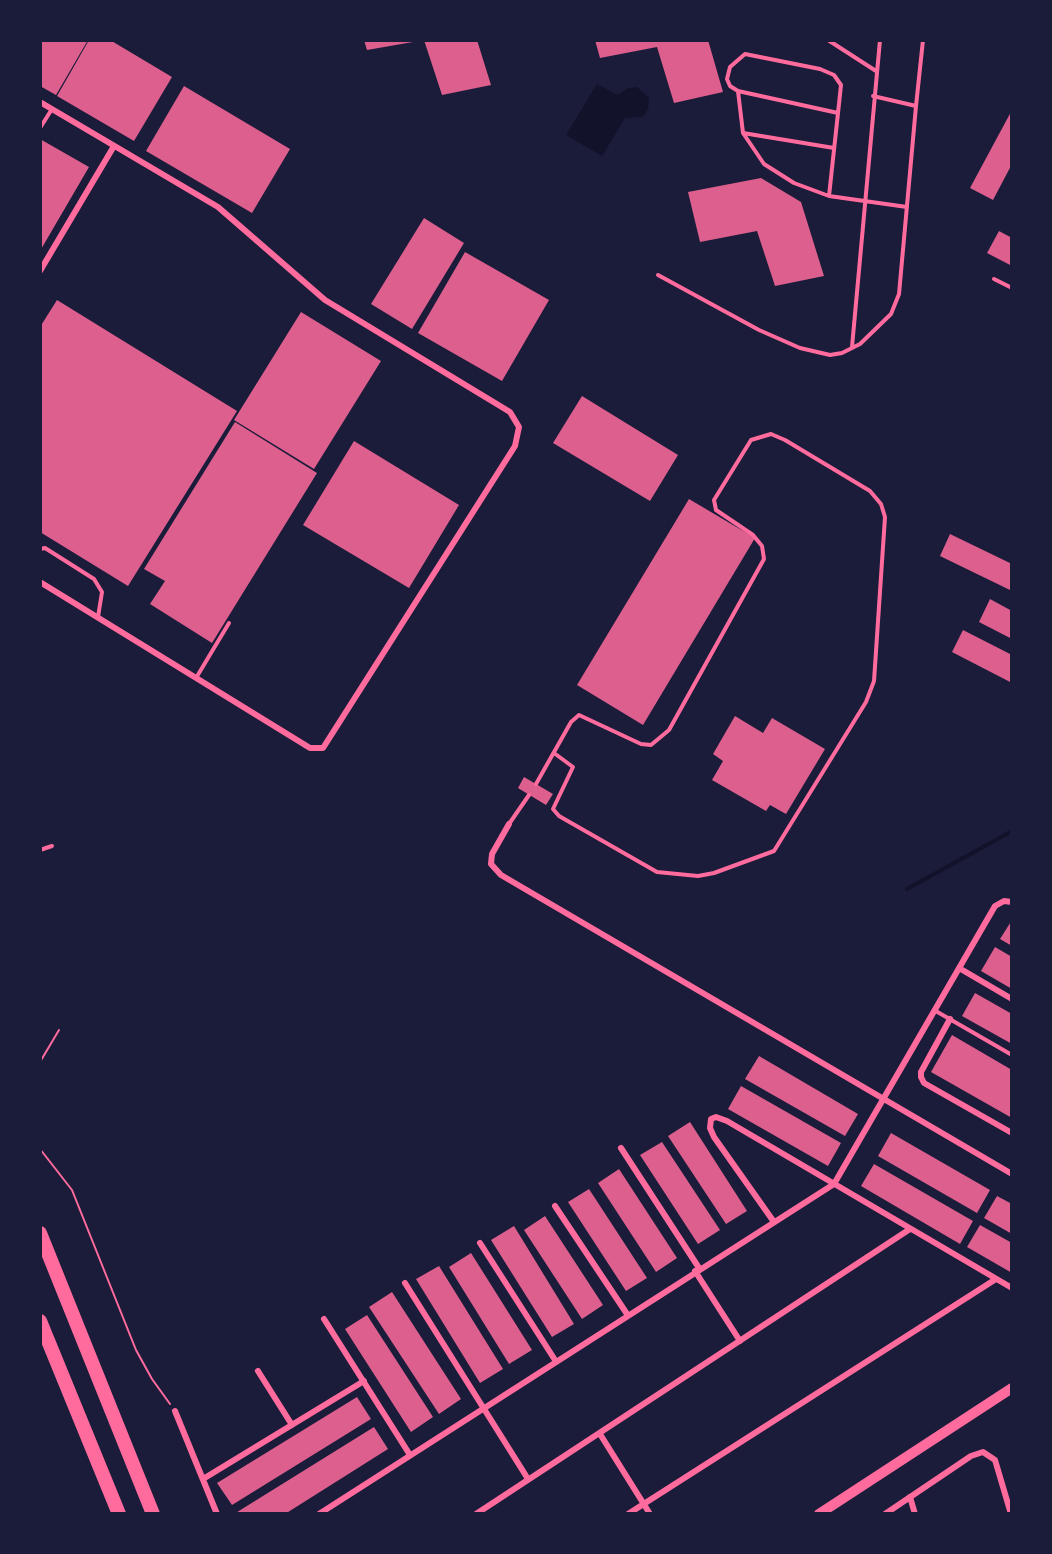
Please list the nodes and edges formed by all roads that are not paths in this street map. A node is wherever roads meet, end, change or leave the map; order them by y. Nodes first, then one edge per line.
1 (828, 40) edge
2 (880, 40) edge
3 (923, 40) edge
4 (876, 71) junction
5 (738, 91) junction
6 (873, 96) junction
7 (40, 102) edge
8 (916, 106) junction
9 (51, 109) junction
10 (838, 113) junction
11 (40, 128) edge
12 (743, 133) junction
13 (114, 146) junction
14 (834, 148) junction
15 (829, 196) junction
16 (864, 203) junction
17 (907, 207) junction
18 (40, 271) edge
19 (658, 275) dead end
20 (994, 279) dead end
21 (1011, 288) edge
22 (852, 348) junction
23 (40, 549) edge
24 (40, 582) edge
25 (98, 617) junction
26 (229, 623) dead end
27 (196, 678) junction
28 (554, 753) junction
29 (536, 784) dead end
30 (529, 795) dead end
31 (509, 824) joint
32 (52, 846) dead end
33 (40, 850) edge
34 (1008, 902) edge
35 (959, 968) junction
36 (1011, 999) edge
37 (934, 1010) junction
38 (950, 1019) junction
39 (1011, 1054) edge
40 (882, 1100) junction
41 (1011, 1133) edge
42 (621, 1148) dead end
43 (1011, 1165) edge
44 (1010, 1172) edge
45 (834, 1184) junction
46 (555, 1206) dead end
47 (774, 1222) junction
48 (910, 1228) junction
49 (40, 1233) edge
50 (480, 1243) dead end
51 (697, 1270) junction
52 (996, 1279) junction
53 (405, 1283) dead end
54 (1011, 1288) edge
55 (627, 1314) junction
56 (324, 1319) dead end
57 (40, 1321) edge
58 (740, 1341) junction
59 (555, 1360) junction
60 (258, 1371) dead end
61 (364, 1382) junction
62 (1011, 1388) edge
63 (483, 1406) junction
64 (175, 1411) road end
65 (292, 1425) junction
66 (600, 1434) junction
67 (410, 1455) junction
68 (203, 1479) junction
69 (528, 1479) junction
70 (910, 1497) junction
71 (644, 1503) junction
72 (119, 1514) edge
73 (153, 1514) edge
74 (217, 1514) edge
75 (319, 1514) edge
76 (476, 1514) edge
77 (628, 1514) edge
78 (650, 1514) edge
79 (819, 1514) edge
80 (885, 1514) edge
81 (915, 1514) edge
82 (1011, 1514) edge

1 - 4 lane
2 - 4 lane
3 - 8 lane
4 - 6 lane
5 - 10 lane
5 - 10 lane
5 - 12 lane
6 - 8 lane
6 - 16 lane
7 - 9 street
8 - 17 lane
9 - 11 lane
9 - 13 street
10 - 14 lane
12 - 14 lane
12 - 15 lane
13 - 18 street
13 - 27 street
14 - 15 lane
15 - 16 lane
16 - 17 lane
16 - 22 lane
17 - 22 lane
19 - 22 lane
20 - 21 lane
23 - 25 lane
24 - 25 street
25 - 27 street
26 - 27 lane
28 - 28 lane
28 - 29 lane
30 - 31 lane
31 - 40 street
32 - 33 lane
34 - 35 street
35 - 36 street
35 - 37 street
37 - 38 lane
37 - 40 street
38 - 39 lane
38 - 41 street
40 - 44 street
40 - 45 street
42 - 51 street
43 - 44 street
45 - 47 street
45 - 47 street
45 - 48 street
46 - 55 street
47 - 51 street
48 - 52 street
48 - 58 street
49 - 73 highway
50 - 59 street
51 - 55 street
51 - 58 street
52 - 54 street
52 - 71 street
53 - 63 street
55 - 59 street
56 - 61 street
57 - 72 highway
58 - 66 street
59 - 63 street
60 - 65 street
61 - 65 street
61 - 67 street
62 - 79 street
63 - 67 street
63 - 69 street
64 - 68 street
65 - 68 street
66 - 69 street
66 - 71 street
67 - 75 street
68 - 74 street
69 - 76 street
70 - 80 street
70 - 81 street
70 - 82 street
71 - 77 street
71 - 78 street

